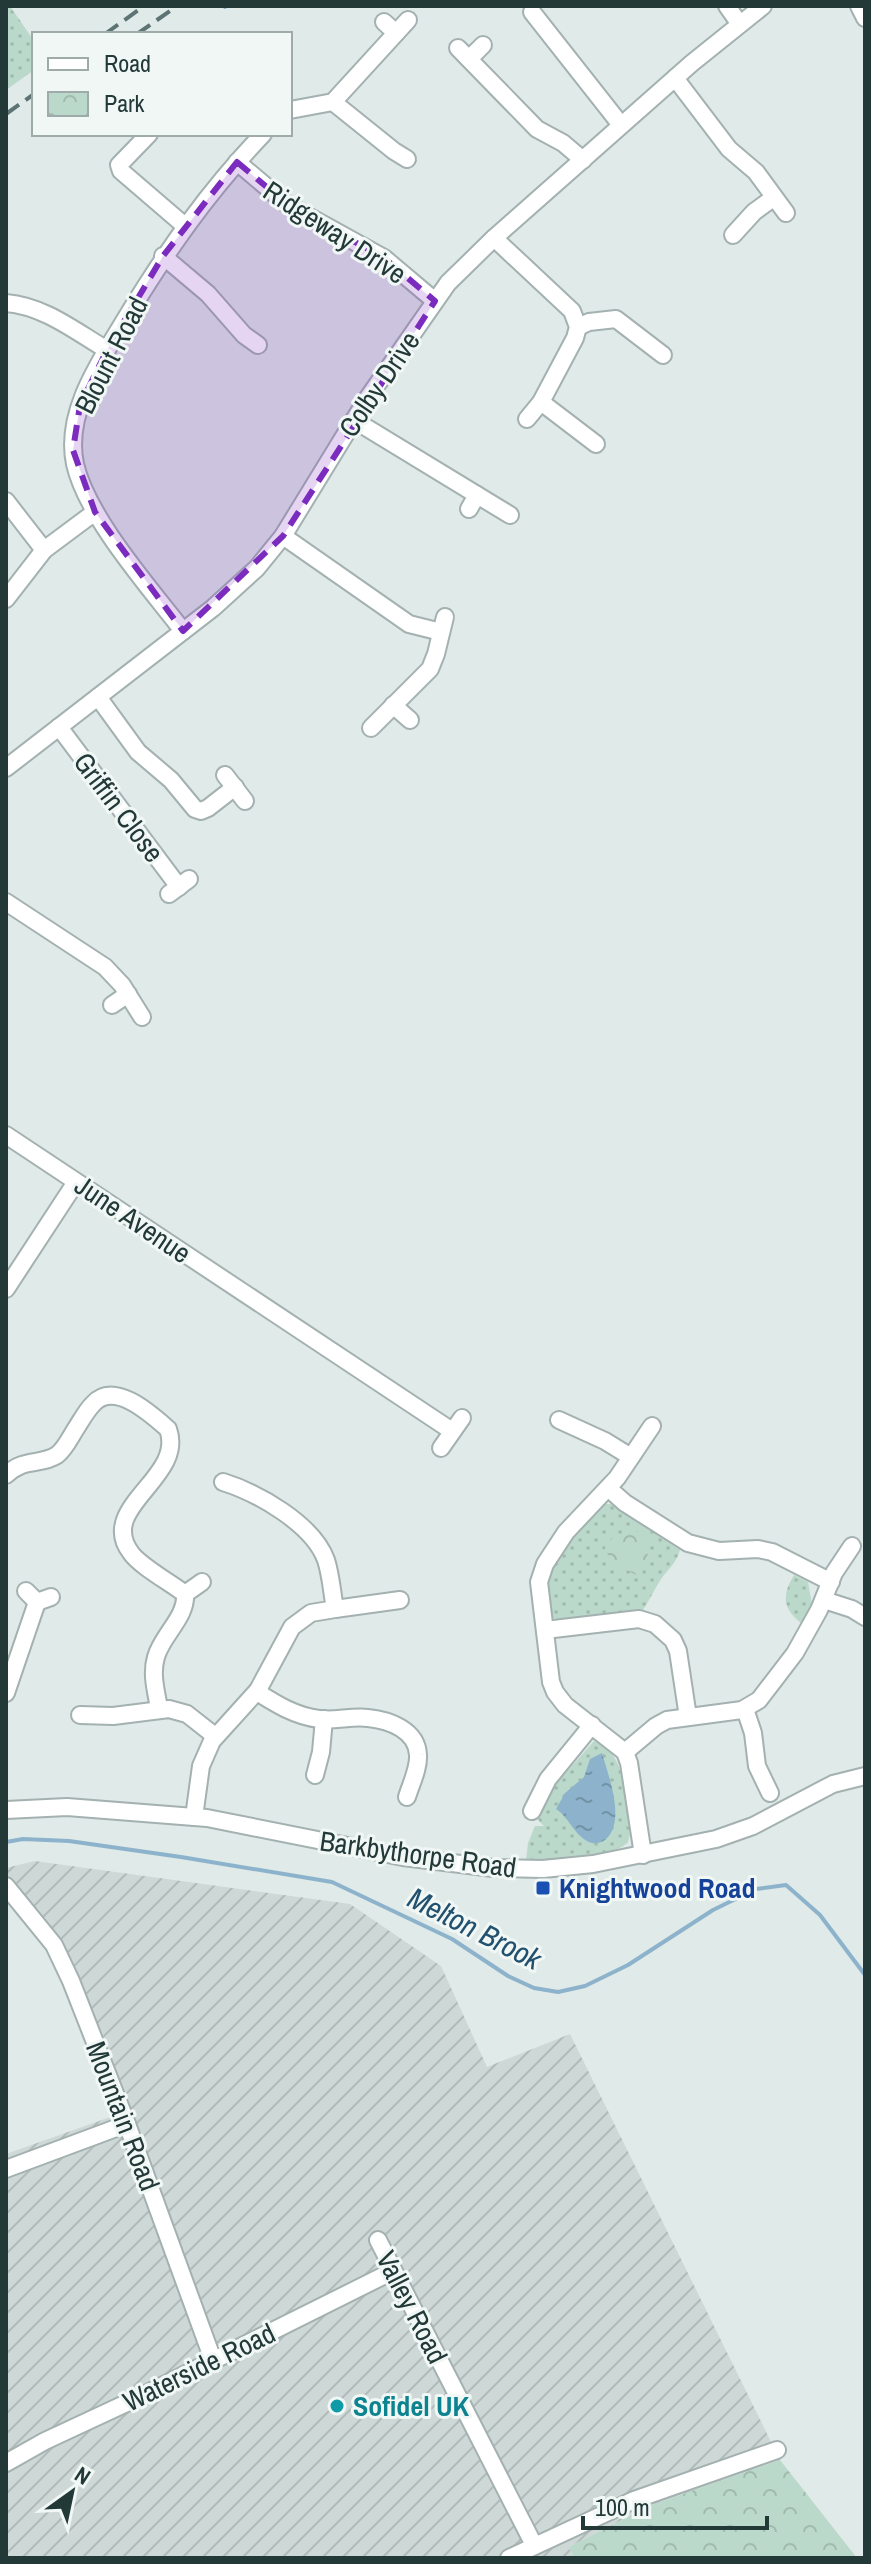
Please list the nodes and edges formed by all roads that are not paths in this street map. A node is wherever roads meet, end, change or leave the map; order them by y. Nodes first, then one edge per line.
1 (727, 6) edge
2 (763, 6) edge
3 (859, 6) edge
4 (532, 12) dead end
5 (865, 18) edge
6 (739, 23) junction
7 (396, 25) dead end
8 (483, 45) dead end
9 (675, 78) junction
10 (333, 102) junction
11 (292, 110) edge
12 (621, 125) junction
13 (147, 136) edge
14 (261, 136) edge
15 (395, 158) dead end
16 (583, 160) junction
17 (237, 162) junction
18 (773, 198) junction
19 (786, 213) dead end
20 (185, 226) junction
21 (733, 235) dead end
22 (494, 238) junction
23 (163, 256) junction
24 (435, 301) junction
25 (6, 303) edge
26 (255, 318) dead end
27 (578, 327) junction
28 (107, 350) junction
29 (652, 351) dead end
30 (541, 402) junction
31 (527, 419) dead end
32 (354, 420) junction
33 (587, 442) dead end
34 (6, 501) edge
35 (95, 512) junction
36 (510, 515) dead end
37 (283, 536) junction
38 (44, 550) junction
39 (12, 578) edge
40 (6, 599) edge
41 (183, 631) junction
42 (98, 697) junction
43 (393, 705) junction
44 (410, 720) dead end
45 (59, 727) junction
46 (371, 728) dead end
47 (6, 768) edge
48 (235, 788) dead end
49 (179, 887) dead end
50 (6, 902) edge
51 (128, 994) junction
52 (112, 1005) dead end
53 (142, 1017) dead end
54 (6, 1135) edge
55 (76, 1182) junction
56 (6, 1289) edge
57 (570, 1421) dead end
58 (652, 1426) dead end
59 (441, 1448) dead end
60 (631, 1457) junction
61 (6, 1475) edge
62 (223, 1482) dead end
63 (608, 1488) junction
64 (852, 1546) dead end
65 (202, 1582) dead end
66 (831, 1582) junction
67 (185, 1594) junction
68 (38, 1597) dead end
69 (390, 1598) dead end
70 (824, 1600) junction
71 (335, 1609) junction
72 (865, 1617) edge
73 (545, 1630) junction
74 (257, 1692) junction
75 (6, 1693) edge
76 (159, 1708) junction
77 (745, 1709) junction
78 (80, 1715) dead end
79 (688, 1717) junction
80 (324, 1719) junction
81 (592, 1725) junction
82 (215, 1736) junction
83 (625, 1752) junction
84 (865, 1776) edge
85 (314, 1780) dead end
86 (769, 1794) dead end
87 (407, 1797) dead end
88 (532, 1800) dead end
89 (6, 1810) edge
90 (194, 1817) junction
91 (643, 1855) junction
92 (6, 1886) edge
93 (127, 2124) junction
94 (6, 2169) edge
95 (378, 2240) dead end
96 (393, 2271) junction
97 (213, 2360) junction
98 (777, 2450) dead end
99 (6, 2463) edge
100 (534, 2545) junction
101 (509, 2558) edge

1 - 6 street
2 - 6 street, Colby Drive
3 - 5 street
4 - 12 street
6 - 9 street, Colby Drive
7 - 10 street
8 - 16 street
9 - 12 street, Colby Drive
9 - 18 street
10 - 11 street
10 - 15 street
12 - 16 street, Colby Drive
13 - 20 street
14 - 17 street, Blount Road
16 - 22 street, Colby Drive
17 - 20 street, Blount Road
17 - 24 street, Ridgeway Drive
18 - 19 street
18 - 21 street
20 - 23 street, Blount Road
22 - 24 street, Colby Drive
22 - 27 street
23 - 26 street
23 - 28 street, Blount Road
24 - 32 street, Colby Drive
25 - 28 street
27 - 29 street
27 - 30 street
28 - 35 street, Blount Road
30 - 31 street
30 - 33 street
32 - 36 street
32 - 37 street, Colby Drive
34 - 38 street
35 - 38 street
35 - 41 street, Blount Road
37 - 41 street, Colby Drive
37 - 43 street
38 - 39 street
39 - 40 street
41 - 42 street, Colby Drive
42 - 45 street, Colby Drive
42 - 48 street
43 - 44 street
43 - 46 street
45 - 47 street, Colby Drive
45 - 49 street, Griffin Close
50 - 51 street
51 - 52 street
51 - 53 street
54 - 55 street, June Avenue
55 - 56 street
55 - 59 street, June Avenue
57 - 60 street
58 - 60 street
60 - 63 street
61 - 67 street
62 - 71 street
63 - 66 street
63 - 73 street
64 - 66 street
65 - 67 street
66 - 70 street
67 - 76 street
68 - 75 street
69 - 71 street
70 - 72 street
70 - 77 street
71 - 74 street
73 - 79 street
73 - 81 street
74 - 80 street
74 - 82 street
76 - 78 street
76 - 82 street
77 - 79 street
77 - 86 street
79 - 83 street
80 - 85 street
80 - 87 street
81 - 83 street
81 - 88 street
82 - 90 street
83 - 91 street
84 - 91 street, Barkbythorpe Road
89 - 90 street, Barkbythorpe Road
90 - 91 street, Barkbythorpe Road
92 - 93 street, Mountain Road
93 - 94 street
93 - 97 street, Mountain Road
95 - 96 street, Valley Road
96 - 97 street, Waterside Road
96 - 100 street, Valley Road
97 - 99 street, Waterside Road
98 - 100 street
100 - 101 street

